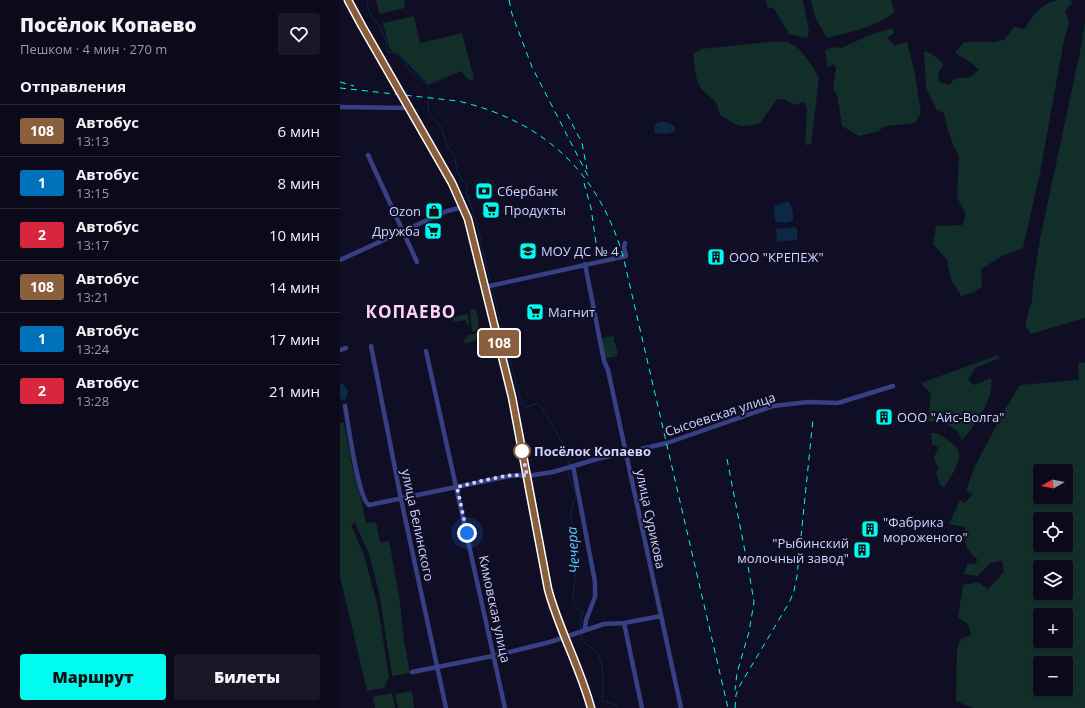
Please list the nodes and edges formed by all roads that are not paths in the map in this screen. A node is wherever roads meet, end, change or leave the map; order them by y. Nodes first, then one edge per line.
1 (348, 0) edge
2 (340, 107) edge
3 (409, 108) junction
4 (368, 155) dead end
5 (463, 207) junction
6 (403, 231) junction
7 (625, 243) dead end
8 (340, 260) edge
9 (417, 262) dead end
10 (585, 264) junction
11 (485, 287) junction
12 (371, 346) dead end
13 (346, 348) dead end
14 (340, 350) edge
15 (426, 352) dead end
16 (893, 386) dead end
17 (345, 406) dead end
18 (625, 453) junction
19 (573, 466) junction
20 (527, 476) junction
21 (457, 487) junction
22 (401, 499) junction
23 (661, 616) junction
24 (624, 623) junction
25 (585, 629) junction
26 (565, 637) junction
27 (493, 656) junction
28 (438, 667) junction
29 (412, 672) dead end
30 (446, 708) edge
31 (505, 708) edge
32 (590, 708) edge
33 (642, 708) edge
34 (681, 708) edge

1 - 3 street
2 - 3 street
3 - 5 street
4 - 6 street
5 - 6 street
5 - 11 street
6 - 8 street
6 - 9 street
7 - 10 street
10 - 11 street
10 - 18 street, улица Сурикова
11 - 20 street
12 - 22 street, улица Белинского
13 - 14 street
15 - 21 street, Кимовская улица
16 - 18 street, Сысоевская улица
17 - 22 street, Сысоевская улица
18 - 19 street, Сысоевская улица
18 - 23 street, улица Сурикова
19 - 20 street, Сысоевская улица
19 - 25 street
20 - 21 street, Сысоевская улица
20 - 26 street
21 - 22 street, Сысоевская улица
21 - 27 street, Кимовская улица
22 - 28 street, улица Белинского
23 - 24 street
23 - 34 street, улица Сурикова
24 - 25 street
24 - 33 street
25 - 26 street
26 - 27 street
26 - 32 street
27 - 28 street
27 - 31 street, Кимовская улица
28 - 29 street
28 - 30 street, улица Белинского

